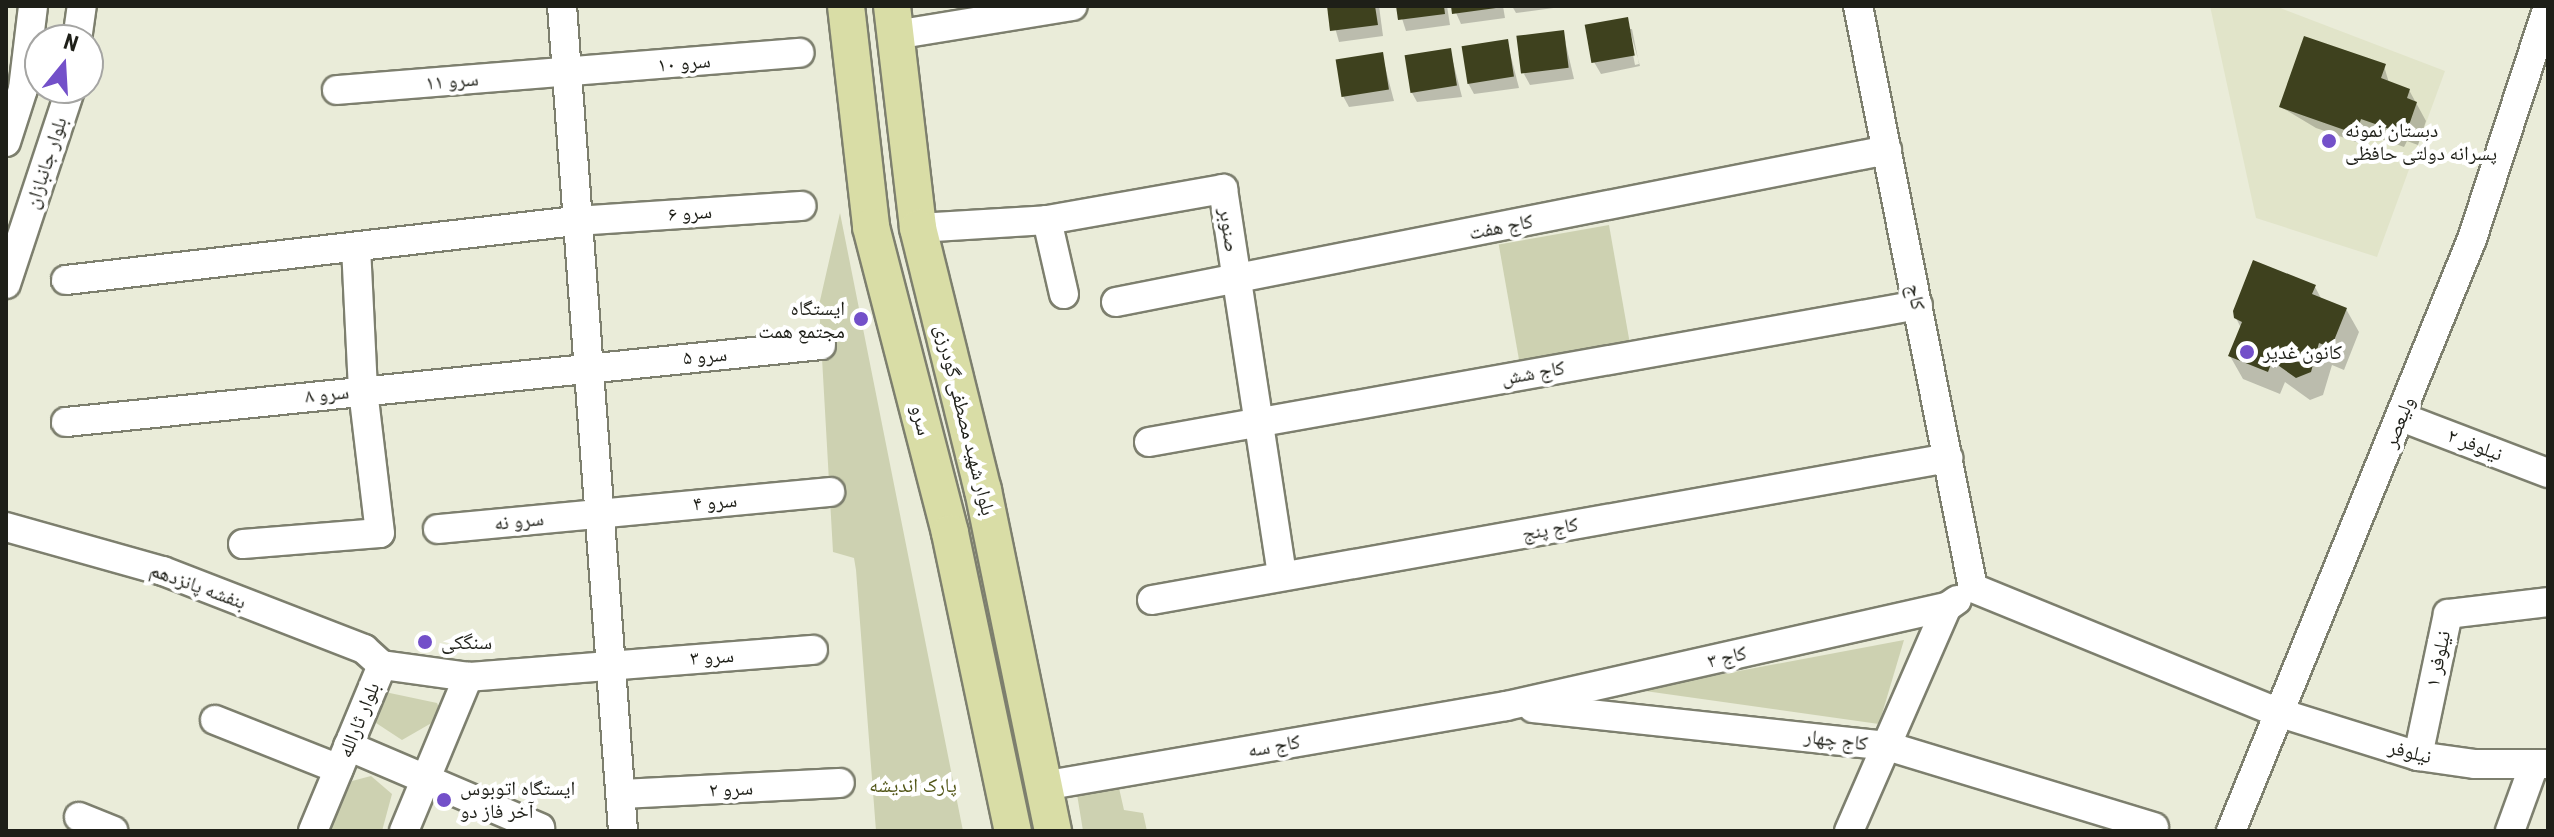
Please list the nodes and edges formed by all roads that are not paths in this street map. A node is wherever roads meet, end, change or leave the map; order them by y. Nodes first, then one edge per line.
1 (33, 6) edge
2 (562, 6) edge
3 (846, 6) edge
4 (1073, 6) edge
5 (1858, 6) edge
6 (2548, 6) edge
7 (894, 21) edge
8 (800, 53) dead end
9 (567, 72) junction
10 (337, 90) dead end
11 (66, 104) edge
12 (6, 142) edge
13 (1887, 150) junction
14 (802, 206) dead end
15 (578, 220) junction
16 (1047, 220) junction
17 (918, 228) junction
18 (356, 247) junction
19 (66, 280) dead end
20 (1236, 280) junction
21 (6, 284) edge
22 (1064, 294) dead end
23 (1116, 302) dead end
24 (1918, 305) junction
25 (821, 345) dead end
26 (589, 366) junction
27 (363, 390) junction
28 (2401, 417) junction
29 (1260, 421) junction
30 (66, 422) dead end
31 (1149, 442) dead end
32 (1948, 458) junction
33 (2548, 473) edge
34 (830, 492) dead end
35 (600, 512) junction
36 (6, 527) edge
37 (438, 529) dead end
38 (243, 544) dead end
39 (1282, 576) junction
40 (1973, 588) junction
41 (1152, 600) dead end
42 (2548, 602) edge
43 (1947, 607) junction
44 (813, 650) dead end
45 (382, 665) junction
46 (611, 665) junction
47 (468, 677) junction
48 (1506, 706) junction
49 (2277, 712) junction
50 (215, 720) dead end
51 (1887, 746) junction
52 (2418, 756) junction
53 (344, 758) junction
54 (2541, 764) edge
55 (426, 777) junction
56 (840, 783) dead end
57 (1043, 786) junction
58 (621, 794) junction
59 (79, 817) dead end
60 (2154, 827) dead end
61 (540, 828) dead end
62 (113, 831) edge
63 (313, 831) edge
64 (404, 831) edge
65 (623, 831) edge
66 (1013, 831) edge
67 (1053, 831) edge
68 (1849, 831) edge
69 (2231, 831) edge
70 (2510, 831) edge

1 - 12 street
2 - 9 street
3 - 66 main road, سرو
4 - 7 street
5 - 13 street, کاج
6 - 28 street, ولیعصر
7 - 17 main road, بلوار شهید مصطفی گودرزی
8 - 9 street, سرو ۱۰
9 - 10 street, سرو ۱۱
9 - 15 street
11 - 21 street, بلوار جانبازان
13 - 20 street, کاج هفت
13 - 24 street, کاج
14 - 15 street, سرو ۶
15 - 18 street, سرو ۶
15 - 26 street
16 - 17 street, صنوبر
16 - 20 street, صنوبر
16 - 22 street
17 - 57 main road, بلوار شهید مصطفی گودرزی
18 - 19 street, سرو ۶
18 - 27 street
20 - 23 street, کاج هفت
20 - 29 street, صنوبر
24 - 29 street, کاج شش
24 - 32 street, کاج
25 - 26 street, سرو ۵
26 - 27 street, سرو ۸
26 - 35 street
27 - 30 street, سرو ۸
27 - 38 street
28 - 33 street, نیلوفر ۲
28 - 49 street, ولیعصر
29 - 31 street, کاج شش
29 - 39 street, صنوبر
32 - 39 street, کاج پنج
32 - 40 street, کاج
34 - 35 street, سرو ۴
35 - 37 street, سرو نه
35 - 46 street
36 - 45 street, بنفشه پانزدهم
39 - 41 street, کاج پنج
40 - 43 street
40 - 49 street
42 - 52 street, نیلوفر ۱
43 - 48 street, کاج ۳
43 - 51 street
44 - 46 street, سرو ۳
45 - 47 street, بلوار ثارالله
45 - 53 street, بلوار ثارالله
46 - 47 street, سرو ۳
46 - 58 street
47 - 55 street
48 - 51 street, کاج چهار
48 - 57 street, کاج سه
49 - 52 street, نیلوفر
49 - 69 street, ولیعصر
50 - 53 street
51 - 60 street, کاج چهار
51 - 68 street
52 - 54 street, نیلوفر
53 - 55 street
53 - 63 street, بلوار ثارالله
54 - 70 street
55 - 61 street
55 - 64 street
56 - 58 street, سرو ۲
57 - 67 main road, بلوار شهید مصطفی گودرزی
58 - 65 street
59 - 62 street

